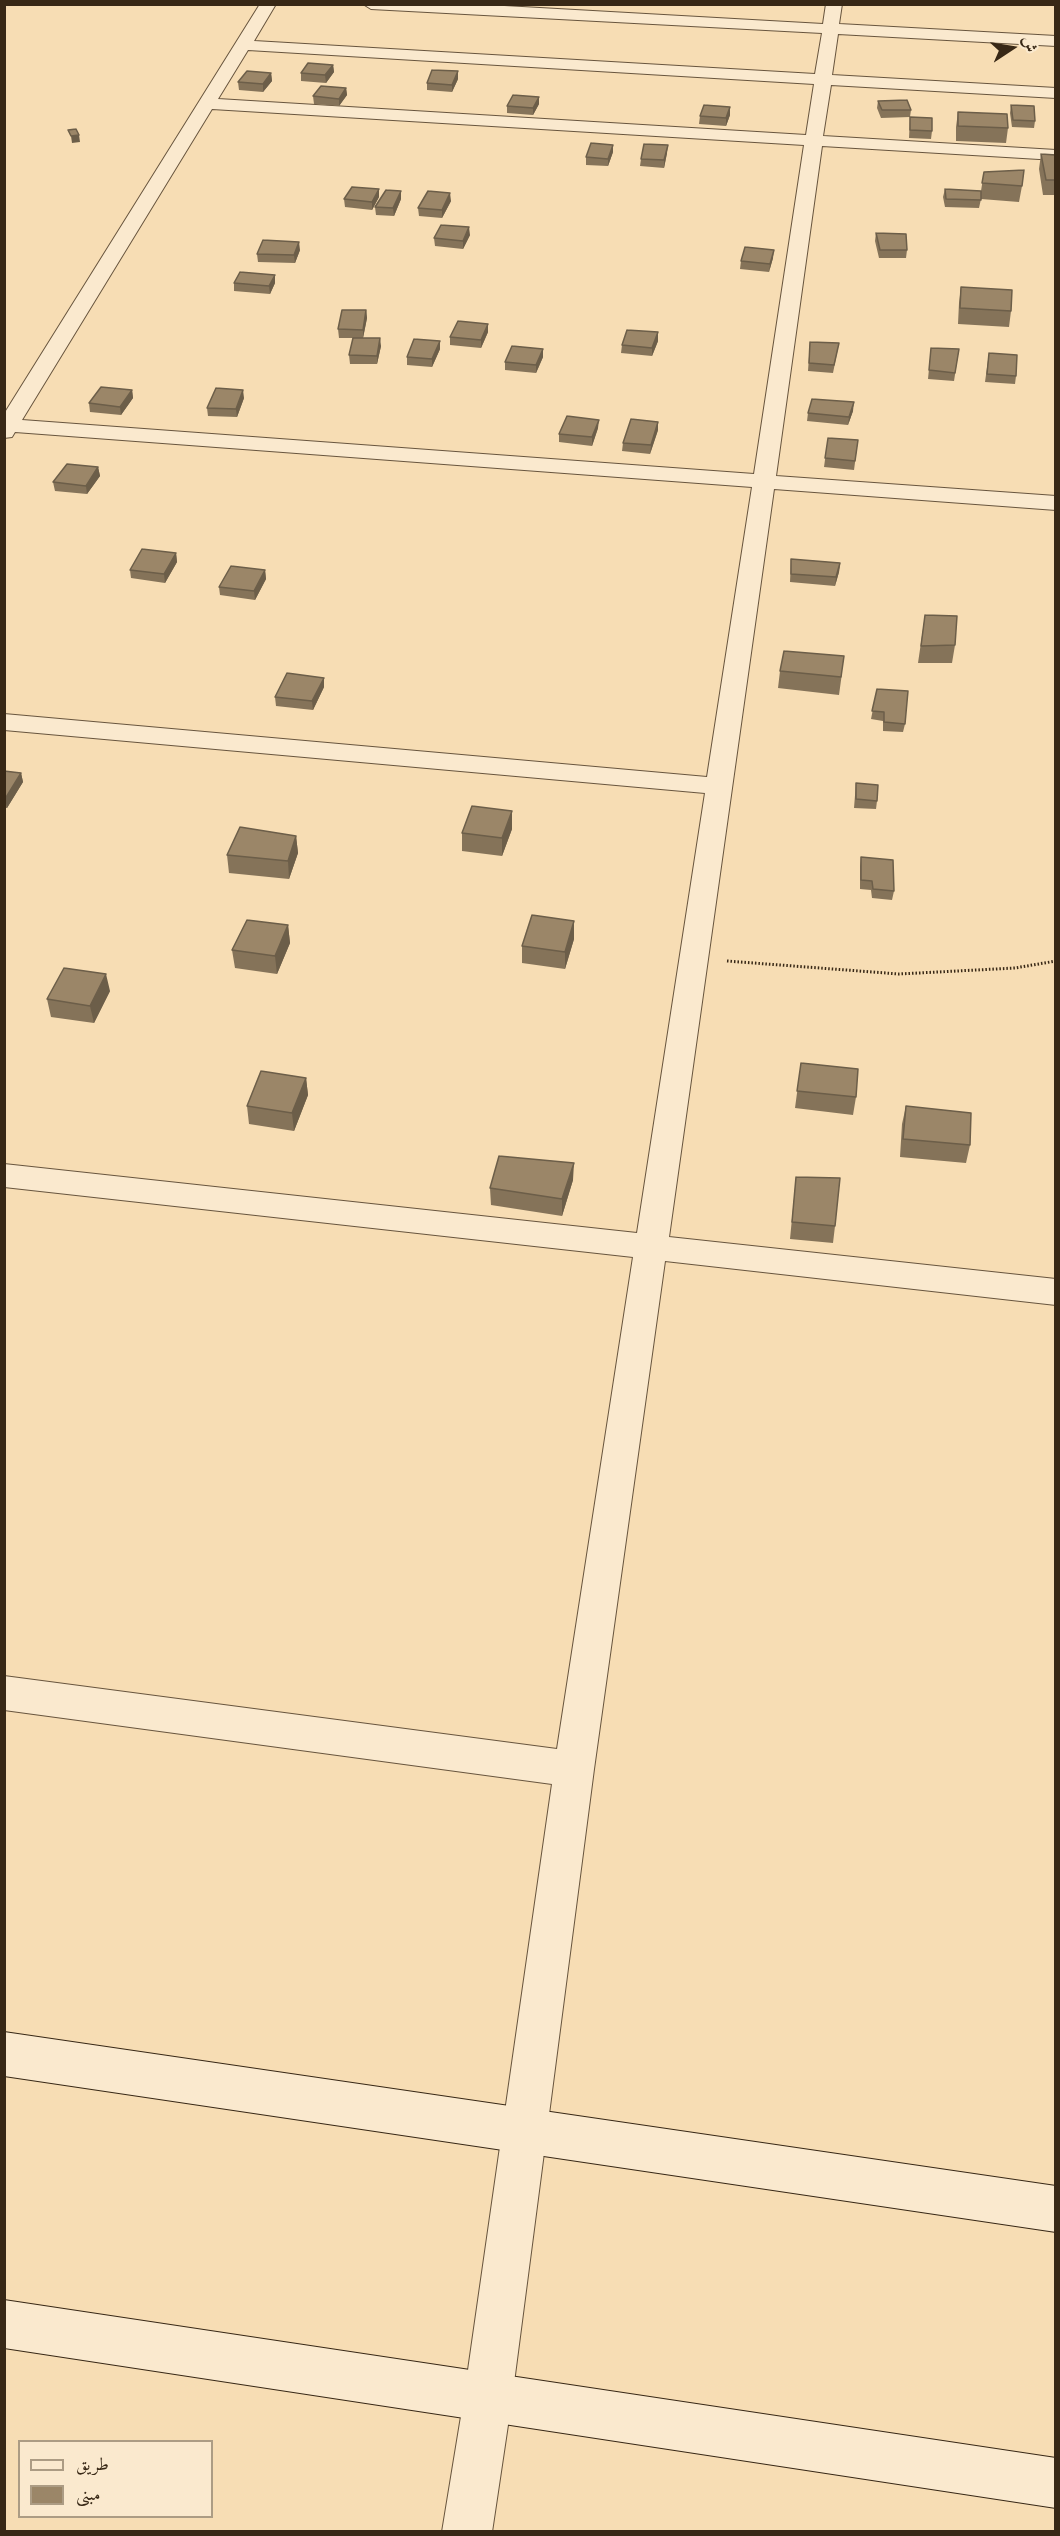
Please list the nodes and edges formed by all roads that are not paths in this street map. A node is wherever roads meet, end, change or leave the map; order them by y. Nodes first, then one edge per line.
1 (268, 4) edge
2 (371, 4) edge
3 (832, 17) edge
4 (1056, 41) edge
5 (243, 45) junction
6 (823, 79) junction
7 (1056, 93) edge
8 (207, 104) junction
9 (813, 141) junction
10 (1056, 155) edge
11 (6, 427) edge
12 (764, 482) junction
13 (1056, 503) edge
14 (4, 722) edge
15 (718, 786) junction
16 (4, 1175) edge
17 (651, 1247) junction
18 (1056, 1292) edge
19 (4, 1693) edge
20 (574, 1769) junction
21 (4, 2054) edge
22 (524, 2129) junction
23 (1056, 2209) edge
24 (4, 2324) edge
25 (488, 2398) junction
26 (1056, 2483) edge
27 (466, 2532) edge

1 - 5 street
2 - 3 street
3 - 4 street
3 - 6 street
5 - 6 street
5 - 8 street
6 - 7 street
6 - 9 street
8 - 9 street
8 - 11 street
9 - 10 street
9 - 12 street
11 - 12 street
12 - 13 street
12 - 15 street
14 - 15 street
15 - 17 street
16 - 17 street
17 - 18 street
17 - 20 street
19 - 20 street
20 - 22 street
21 - 22 street
22 - 23 street
22 - 25 street
24 - 25 street
25 - 26 street
25 - 27 street

